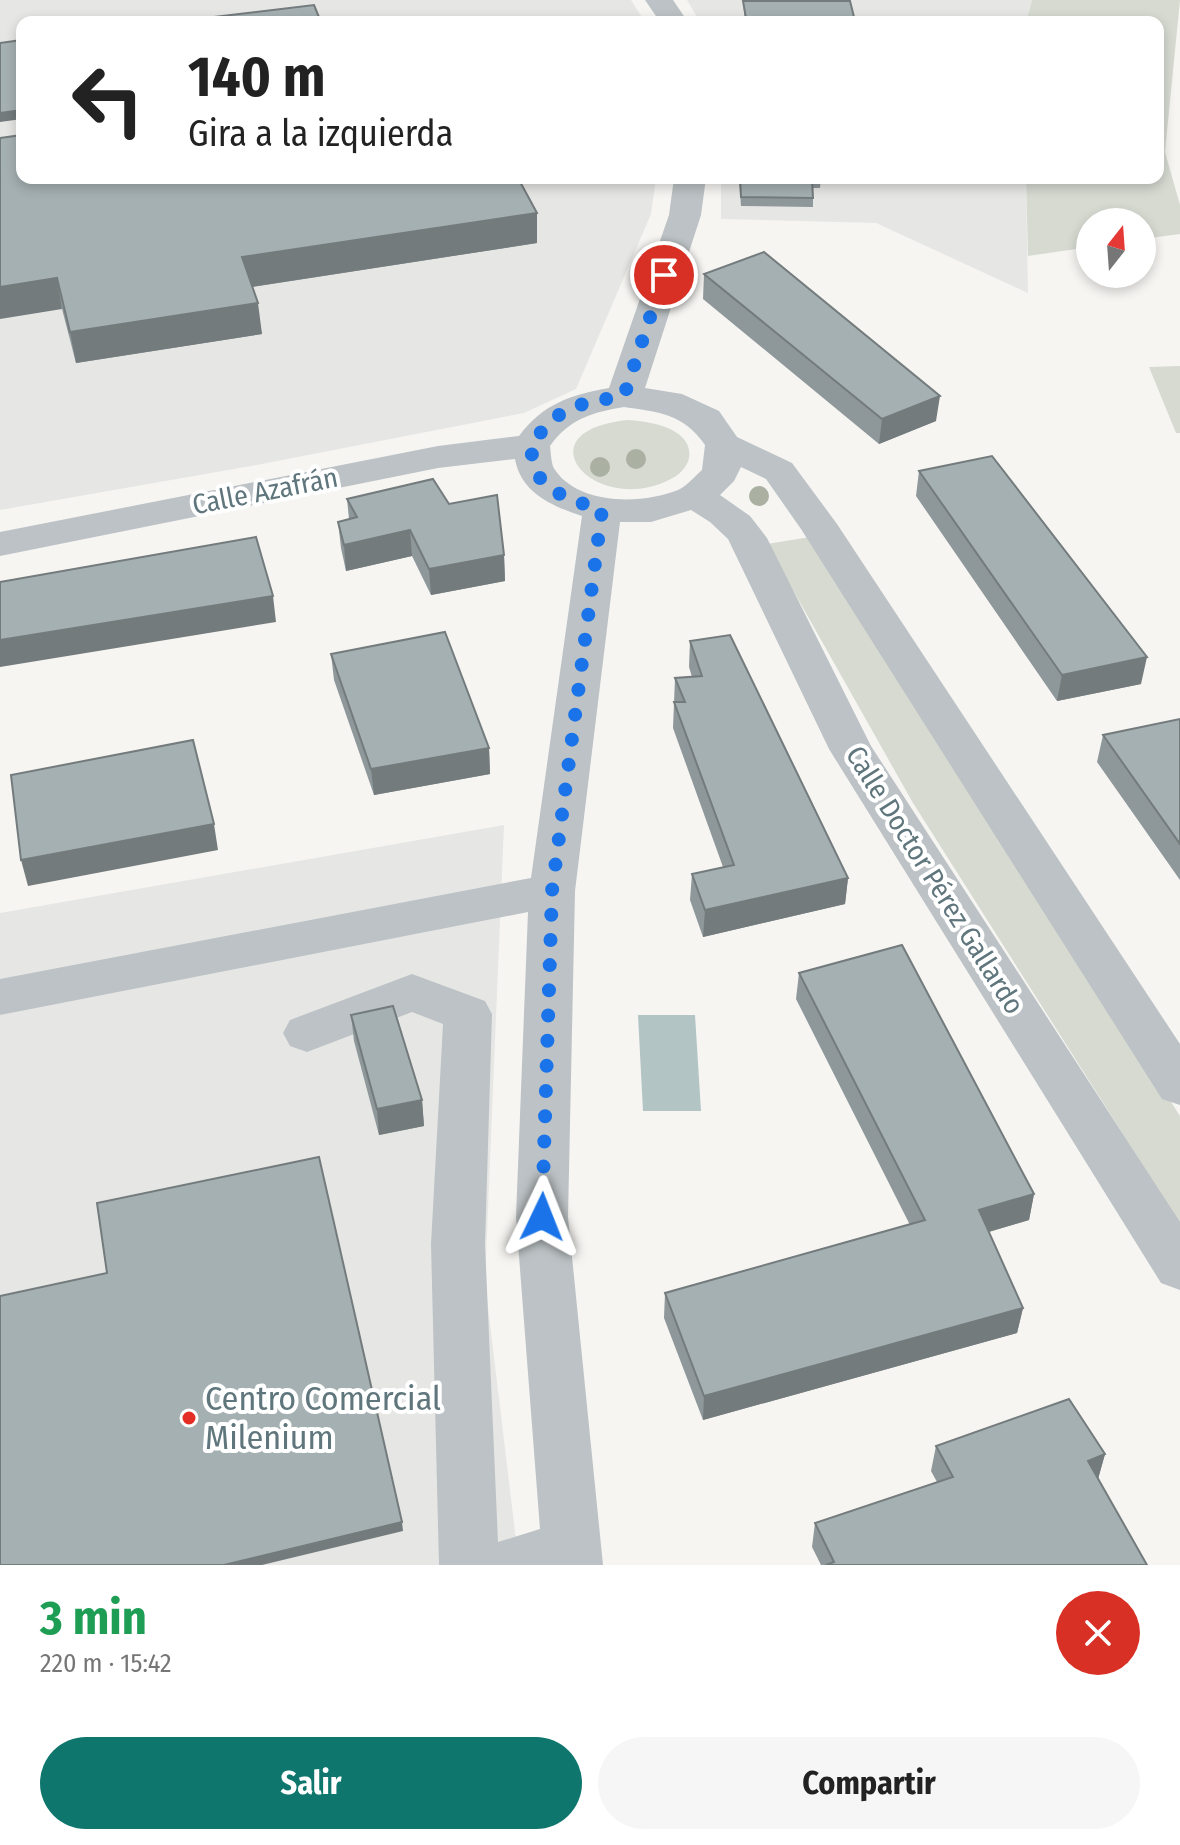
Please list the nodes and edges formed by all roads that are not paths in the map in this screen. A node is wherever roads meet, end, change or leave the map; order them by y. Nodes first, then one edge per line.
1 (689, 184) edge
2 (624, 396) junction
3 (724, 445) junction
4 (531, 446) junction
5 (695, 497) junction
6 (602, 510) junction
7 (0, 544) edge
8 (552, 891) junction
9 (0, 997) edge
10 (307, 1033) dead end
11 (1180, 1085) edge
12 (1180, 1267) edge
13 (572, 1556) edge
14 (469, 1565) edge
15 (510, 1565) edge

1 - 2 street
2 - 3 street
2 - 4 street
3 - 5 street
3 - 11 street
4 - 6 street
4 - 7 street, Calle Azafrán
5 - 6 street
5 - 12 street, Calle Doctor Pérez Gallardo
6 - 8 street
8 - 9 street
8 - 13 street
10 - 14 street
13 - 15 street

